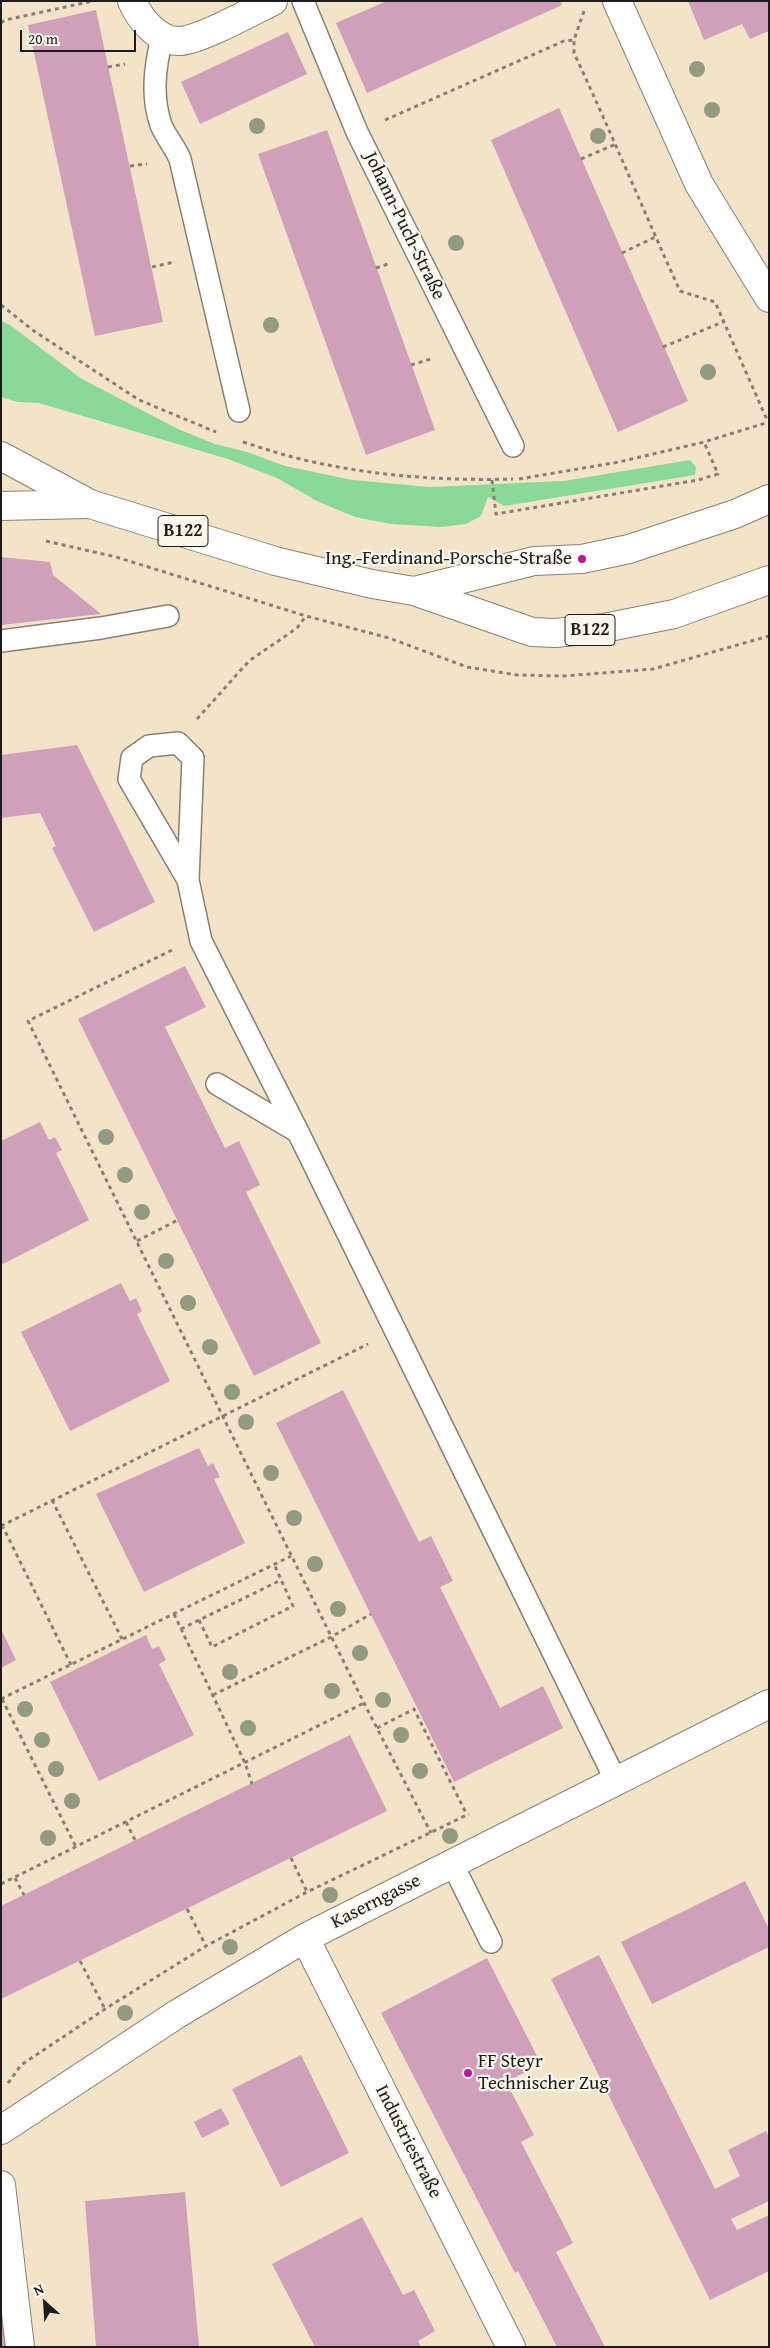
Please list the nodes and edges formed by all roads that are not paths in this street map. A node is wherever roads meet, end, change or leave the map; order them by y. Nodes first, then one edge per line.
1 (132, 1) edge
2 (273, 1) edge
3 (303, 1) edge
4 (617, 1) edge
5 (162, 37) junction
6 (769, 298) edge
7 (239, 411) dead end
8 (513, 446) dead end
9 (1, 456) edge
10 (769, 499) edge
11 (90, 504) junction
12 (1, 506) edge
13 (769, 580) edge
14 (414, 591) junction
15 (168, 616) dead end
16 (1, 641) edge
17 (188, 880) junction
18 (217, 1084) dead end
19 (298, 1132) junction
20 (769, 1704) edge
21 (616, 1781) junction
22 (452, 1863) junction
23 (305, 1938) junction
24 (491, 1942) dead end
25 (1, 2130) edge
26 (1, 2185) edge
27 (20, 2347) edge
28 (511, 2347) edge

1 - 5 street
2 - 5 street
3 - 8 lane, Johann-Puch-Straße
4 - 6 street
5 - 7 lane
9 - 11 street, B122
10 - 14 street, B122
11 - 12 street, B122
11 - 14 street, B122
13 - 14 street, B122
15 - 16 lane
17 - 17 lane
17 - 19 lane
18 - 19 lane
19 - 21 lane
20 - 21 street, Kaserngasse
21 - 22 street, Kaserngasse
22 - 23 street, Kaserngasse
22 - 24 lane
23 - 25 street, Kaserngasse
23 - 28 street, Industriestraße
26 - 27 street

